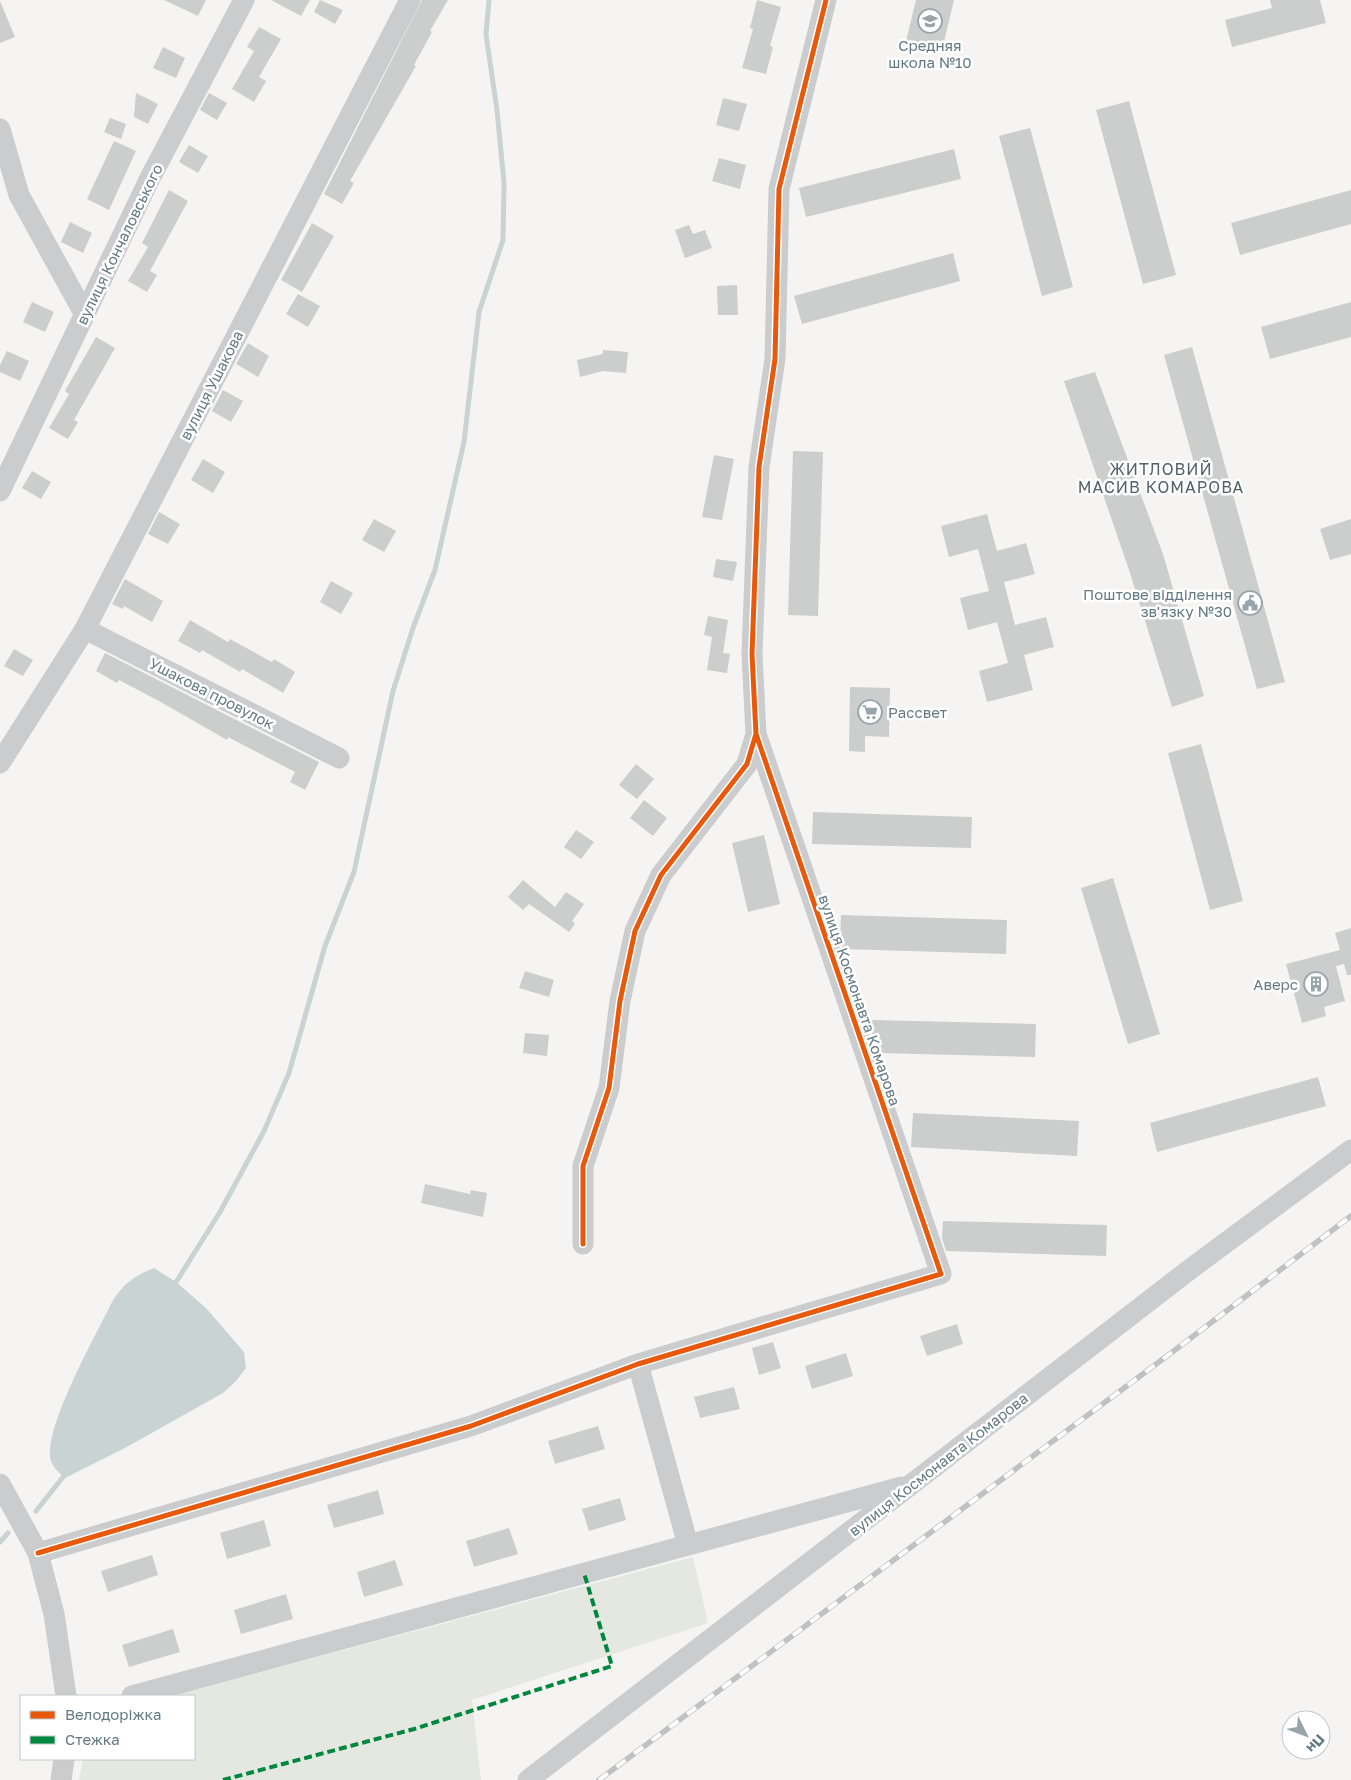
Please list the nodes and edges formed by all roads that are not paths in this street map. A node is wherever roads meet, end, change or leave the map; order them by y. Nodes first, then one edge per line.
1 (244, 0) edge
2 (410, 0) edge
3 (826, 0) edge
4 (0, 129) edge
5 (85, 315) junction
6 (0, 491) edge
7 (85, 629) junction
8 (756, 734) junction
9 (340, 758) dead end
10 (0, 763) edge
11 (1351, 1150) edge
12 (583, 1244) dead end
13 (638, 1364) junction
14 (0, 1484) edge
15 (912, 1484) junction
16 (822, 1510) junction
17 (855, 1528) junction
18 (688, 1545) junction
19 (38, 1553) junction
20 (66, 1695) edge
21 (136, 1695) edge
22 (64, 1760) edge
23 (61, 1780) edge
24 (528, 1780) edge

1 - 5 street, вулиця Кончаловського
2 - 7 street, вулиця Ушакова
3 - 8 street, вулиця Космонавта Комарова
4 - 5 street
5 - 6 street, вулиця Кончаловського
7 - 9 street, Ушакова провулок
7 - 10 street, вулиця Ушакова
8 - 12 street, вулиця Космонавта Комарова
8 - 13 street, вулиця Космонавта Комарова
11 - 15 street, вулиця Космонавта Комарова
13 - 18 street
13 - 19 street
14 - 19 street
15 - 16 street
15 - 17 street, вулиця Космонавта Комарова
16 - 17 street
16 - 18 street
17 - 24 street, вулиця Космонавта Комарова
18 - 21 street
19 - 20 street
22 - 23 street

